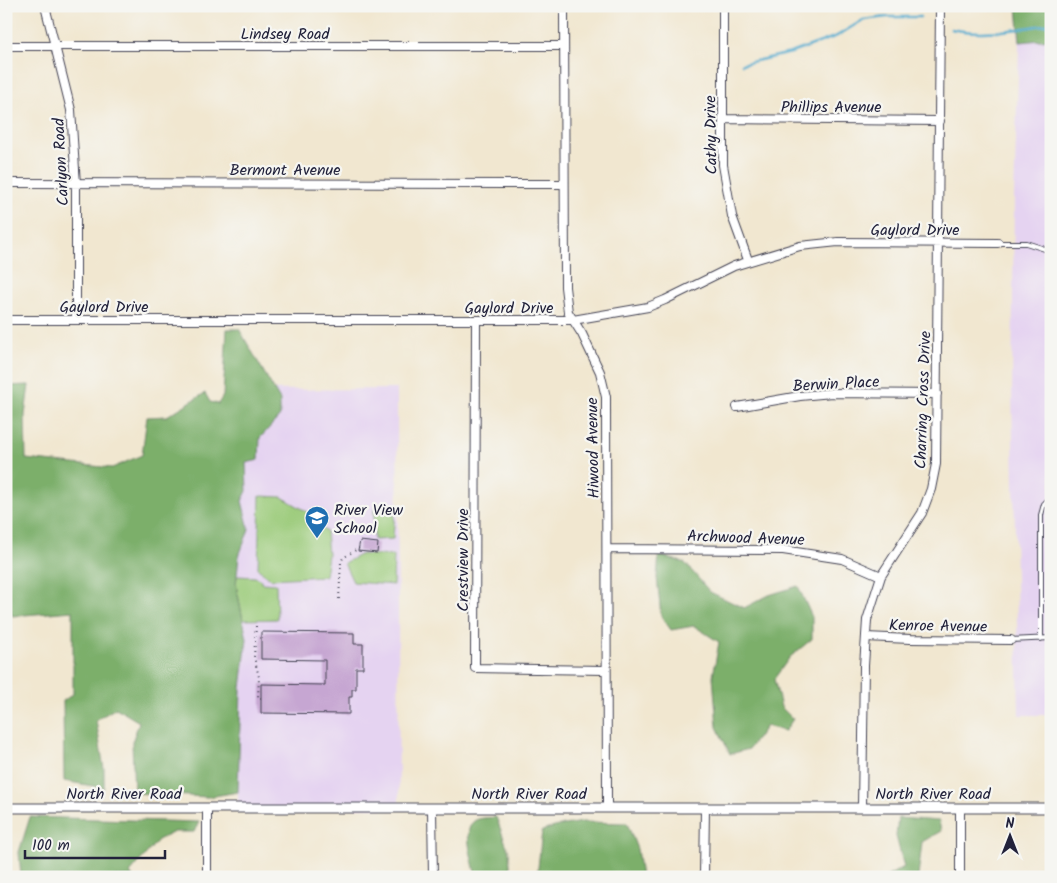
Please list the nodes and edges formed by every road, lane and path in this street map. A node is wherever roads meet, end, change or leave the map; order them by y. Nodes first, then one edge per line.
1 (45, 6) edge
2 (564, 6) edge
3 (723, 6) edge
4 (940, 6) edge
5 (6, 46) edge
6 (56, 46) junction
7 (564, 46) junction
8 (723, 119) junction
9 (940, 121) junction
10 (6, 183) edge
11 (76, 184) junction
12 (563, 184) junction
13 (938, 243) junction
14 (998, 243) joint
15 (1051, 250) edge
16 (748, 260) junction
17 (76, 319) junction
18 (6, 320) edge
19 (573, 320) junction
20 (476, 321) junction
21 (937, 394) junction
22 (737, 407) dead end
23 (1051, 497) edge
24 (359, 548) dead end
25 (607, 549) junction
26 (881, 576) junction
27 (340, 599) dead end
28 (256, 626) dead end
29 (866, 636) junction
30 (1051, 638) edge
31 (1041, 639) junction
32 (1011, 640) joint
33 (606, 670) junction
34 (261, 698) dead end
35 (6, 808) edge
36 (207, 808) junction
37 (432, 808) junction
38 (607, 808) junction
39 (705, 808) junction
40 (862, 808) junction
41 (960, 808) junction
42 (1051, 808) edge
43 (207, 877) edge
44 (433, 877) edge
45 (704, 877) edge
46 (960, 877) edge

1 - 6 street, Carlyon Road
2 - 7 street, Hiwood Avenue
3 - 8 street, Cathy Drive
4 - 9 street, Charring Cross Drive
5 - 6 street, Lindsey Road
6 - 7 street, Lindsey Road
6 - 11 street, Carlyon Road
7 - 12 street, Hiwood Avenue
8 - 9 street, Phillips Avenue
8 - 16 street, Cathy Drive
9 - 13 street, Charring Cross Drive
10 - 11 street, Bermont Avenue
11 - 12 street, Bermont Avenue
11 - 17 street, Carlyon Road
12 - 19 street, Hiwood Avenue
13 - 14 street, Gaylord Drive
13 - 16 street, Gaylord Drive
13 - 21 street, Charring Cross Drive
14 - 15 lane
16 - 19 street, Gaylord Drive
17 - 18 street, Gaylord Drive
17 - 20 street, Gaylord Drive
19 - 20 street, Gaylord Drive
19 - 25 street, Hiwood Avenue
20 - 33 street, Crestview Drive
21 - 22 street, Berwin Place
21 - 26 street, Charring Cross Drive
23 - 31 lane
24 - 27 path
25 - 26 street, Archwood Avenue
25 - 33 street, Hiwood Avenue
26 - 29 street, Charring Cross Drive
28 - 34 path
29 - 32 street, Kenroe Avenue
29 - 40 street, Charring Cross Drive
30 - 31 lane
31 - 32 lane
33 - 38 street, Hiwood Avenue
35 - 36 street, North River Road
36 - 37 street, North River Road
36 - 43 street
37 - 38 street, North River Road
37 - 44 street
38 - 39 street, North River Road
39 - 40 street, North River Road
39 - 45 street
40 - 41 street, North River Road
41 - 42 street, North River Road
41 - 46 street

